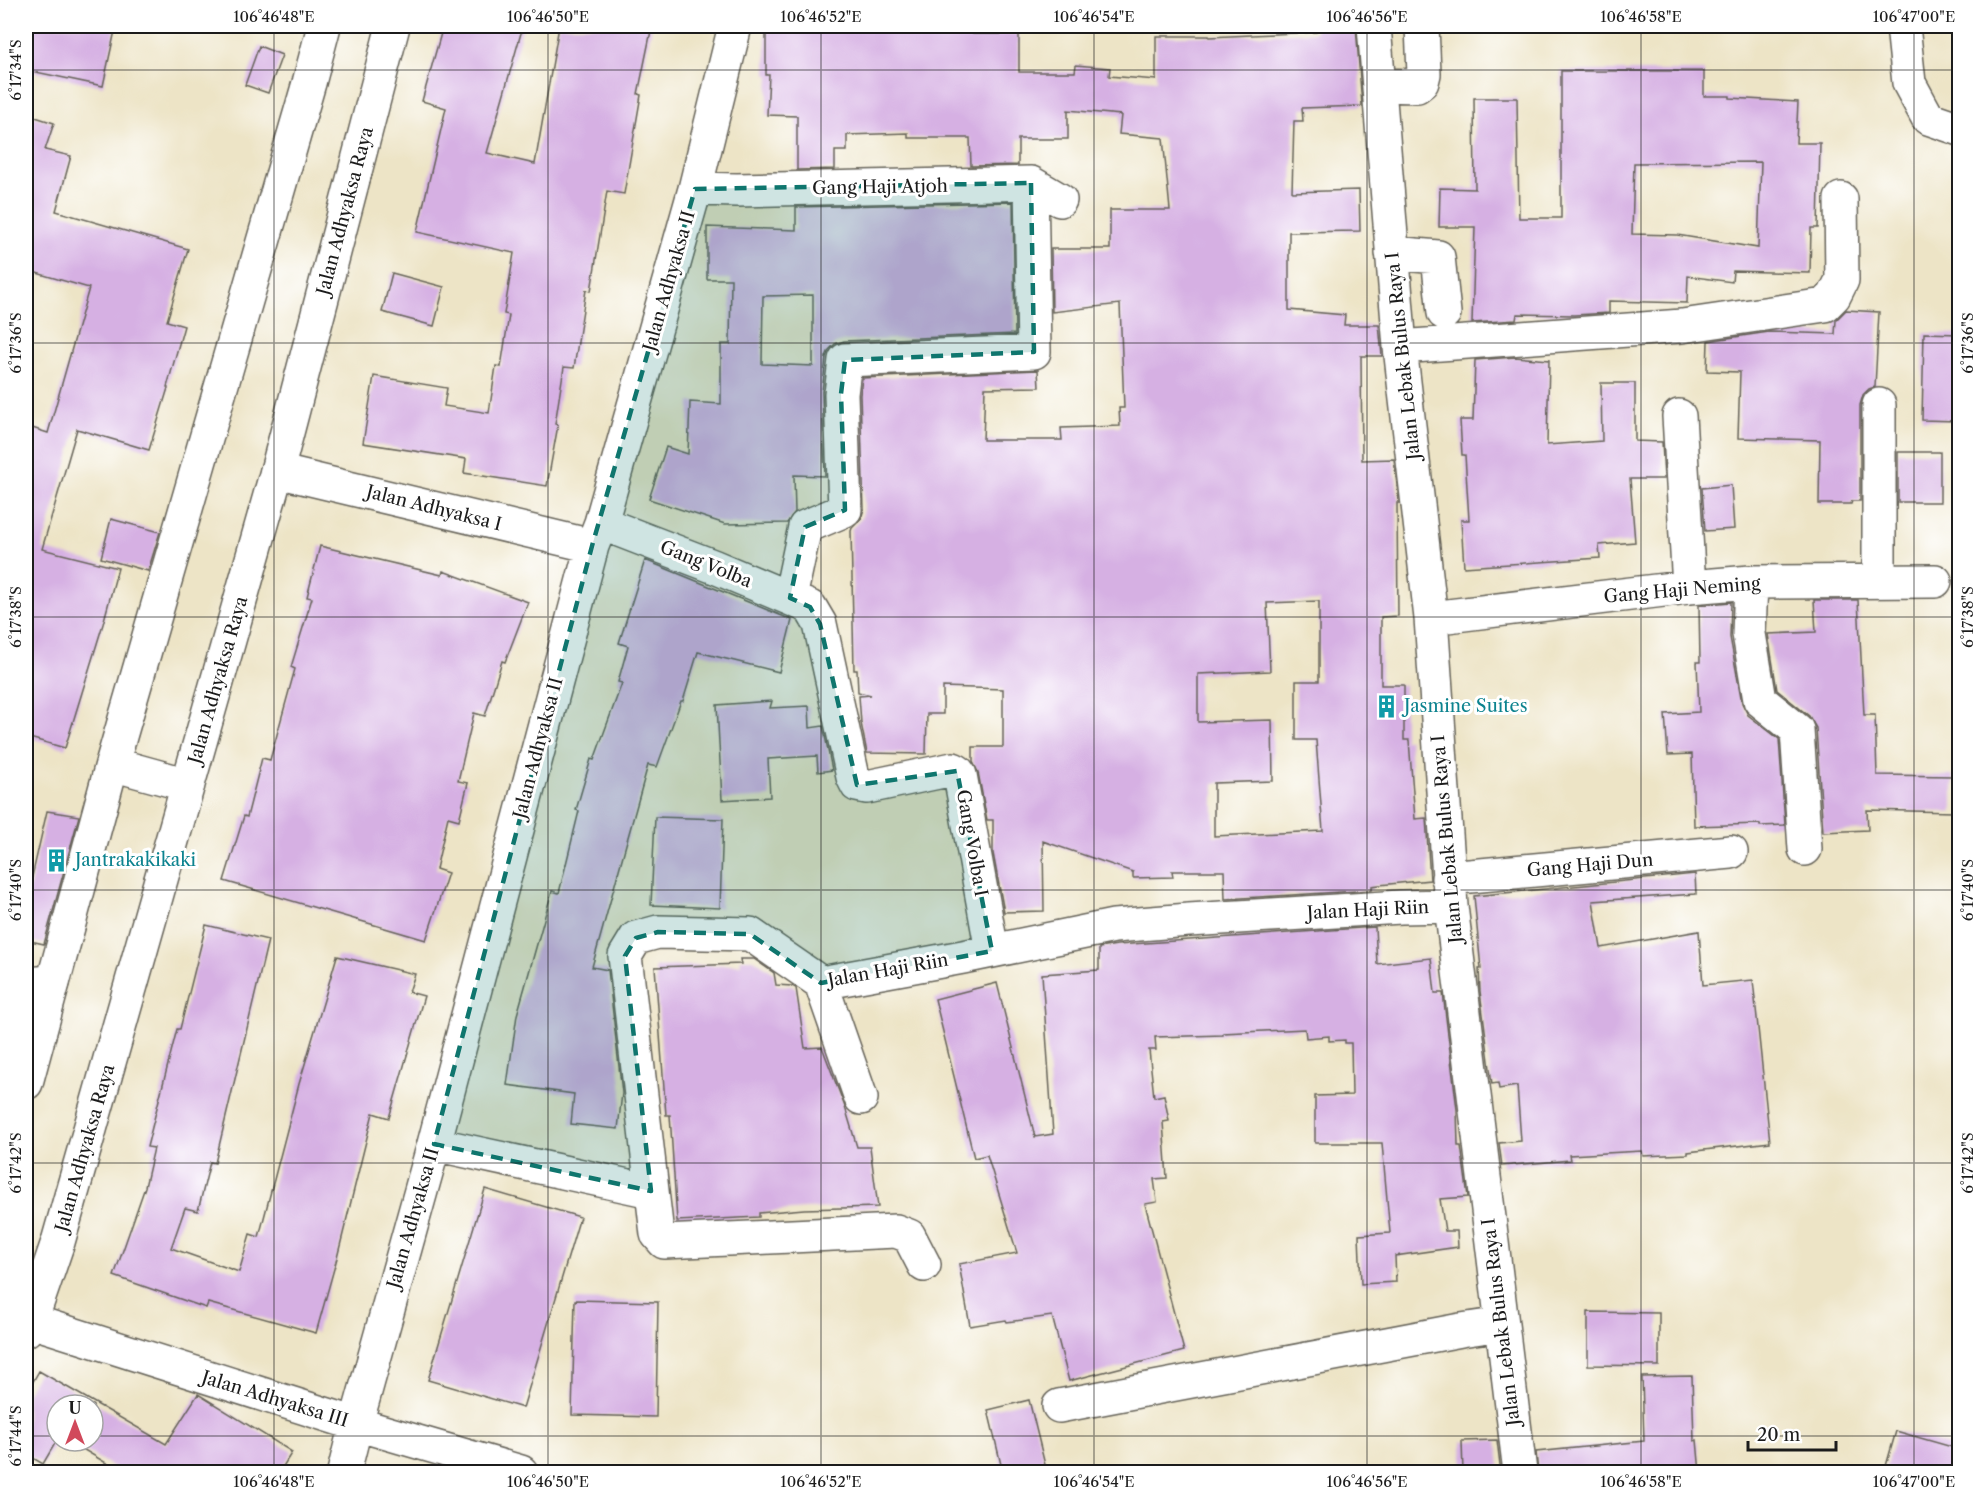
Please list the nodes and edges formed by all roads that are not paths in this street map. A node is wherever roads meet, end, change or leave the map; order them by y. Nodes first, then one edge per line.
1 (324, 26) edge
2 (393, 26) edge
3 (735, 26) edge
4 (1374, 26) edge
5 (1422, 26) edge
6 (1903, 26) edge
7 (1379, 85) junction
8 (1959, 129) edge
9 (1031, 183) junction
10 (695, 189) junction
11 (1841, 199) dead end
12 (1060, 200) dead end
13 (1392, 253) junction
14 (1444, 313) dead end
15 (1400, 347) junction
16 (1878, 405) dead end
17 (1679, 416) dead end
18 (277, 471) junction
19 (596, 534) junction
20 (1880, 581) junction
21 (1935, 581) dead end
22 (1751, 582) junction
23 (1689, 587) junction
24 (800, 603) junction
25 (1431, 618) junction
26 (112, 764) junction
27 (188, 785) junction
28 (1805, 849) dead end
29 (1731, 852) dead end
30 (1449, 892) junction
31 (992, 951) junction
32 (39, 983) edge
33 (821, 983) junction
34 (26, 1083) edge
35 (861, 1098) dead end
36 (434, 1144) junction
37 (651, 1191) junction
38 (924, 1265) dead end
39 (1502, 1324) junction
40 (28, 1326) edge
41 (1059, 1406) dead end
42 (356, 1424) junction
43 (344, 1473) edge
44 (521, 1473) edge
45 (1520, 1473) edge

1 - 26 street
2 - 18 street, Jalan Adhyaksa Raya
3 - 10 street, Jalan Adhyaksa II
4 - 7 street, Jalan Lebak Bulus Raya I
5 - 7 street
6 - 8 street
7 - 13 street, Jalan Lebak Bulus Raya I
9 - 10 street, Gang Haji Atjoh
9 - 12 street
9 - 24 street
10 - 19 street, Jalan Adhyaksa II
11 - 15 street
13 - 14 street
13 - 15 street, Jalan Lebak Bulus Raya I
15 - 25 street, Jalan Lebak Bulus Raya I
16 - 20 street
17 - 23 street
18 - 19 street, Jalan Adhyaksa I
18 - 27 street, Jalan Adhyaksa Raya
19 - 24 street, Gang Volba
19 - 36 street, Jalan Adhyaksa II
20 - 21 street, Gang Haji Neming
20 - 22 street, Gang Haji Neming
22 - 23 street, Gang Haji Neming
22 - 28 street
23 - 25 street, Gang Haji Neming
24 - 31 street, Gang Volba I
25 - 30 street, Jalan Lebak Bulus Raya I
26 - 27 street
26 - 32 street
27 - 40 street, Jalan Adhyaksa Raya
29 - 30 street, Gang Haji Dun
30 - 31 street, Jalan Haji Riin
30 - 39 street, Jalan Lebak Bulus Raya I
31 - 33 street, Jalan Haji Riin
32 - 34 street
33 - 35 street
33 - 37 street, Jalan Haji Riin
36 - 37 street
36 - 42 street, Jalan Adhyaksa II
37 - 38 street, Jalan Haji Riin
39 - 41 street
39 - 45 street, Jalan Lebak Bulus Raya I
40 - 42 street, Jalan Adhyaksa III
42 - 43 street, Jalan Adhyaksa II
42 - 44 street, Jalan Adhyaksa III

